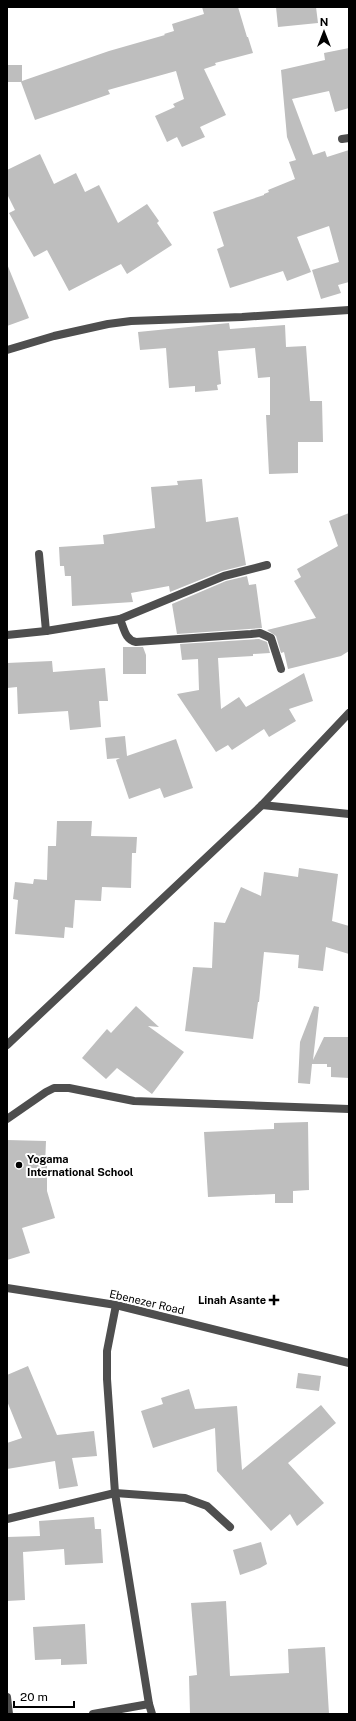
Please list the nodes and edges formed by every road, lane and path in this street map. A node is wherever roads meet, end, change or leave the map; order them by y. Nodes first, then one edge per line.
1 (349, 310) edge
2 (7, 350) edge
3 (39, 554) dead end
4 (267, 565) dead end
5 (120, 618) junction
6 (46, 631) junction
7 (7, 635) edge
8 (280, 669) dead end
9 (349, 713) edge
10 (262, 805) junction
11 (349, 814) edge
12 (7, 1045) edge
13 (349, 1109) edge
14 (7, 1119) edge
15 (7, 1288) edge
16 (116, 1305) junction
17 (349, 1364) edge
18 (115, 1493) junction
19 (7, 1519) edge
20 (230, 1527) dead end
21 (7, 1697) edge
22 (150, 1704) junction
23 (9, 1714) edge
24 (93, 1714) edge
25 (152, 1714) edge

1 - 2 street
3 - 6 street
4 - 5 street
5 - 6 street
5 - 8 street
6 - 7 street
9 - 10 street
10 - 11 street
10 - 12 street
13 - 14 street
15 - 16 street, Ebenezer Road
16 - 17 street, Ebenezer Road
16 - 18 street
18 - 19 street
18 - 20 street
18 - 22 street
21 - 23 street
22 - 24 street
22 - 25 street

